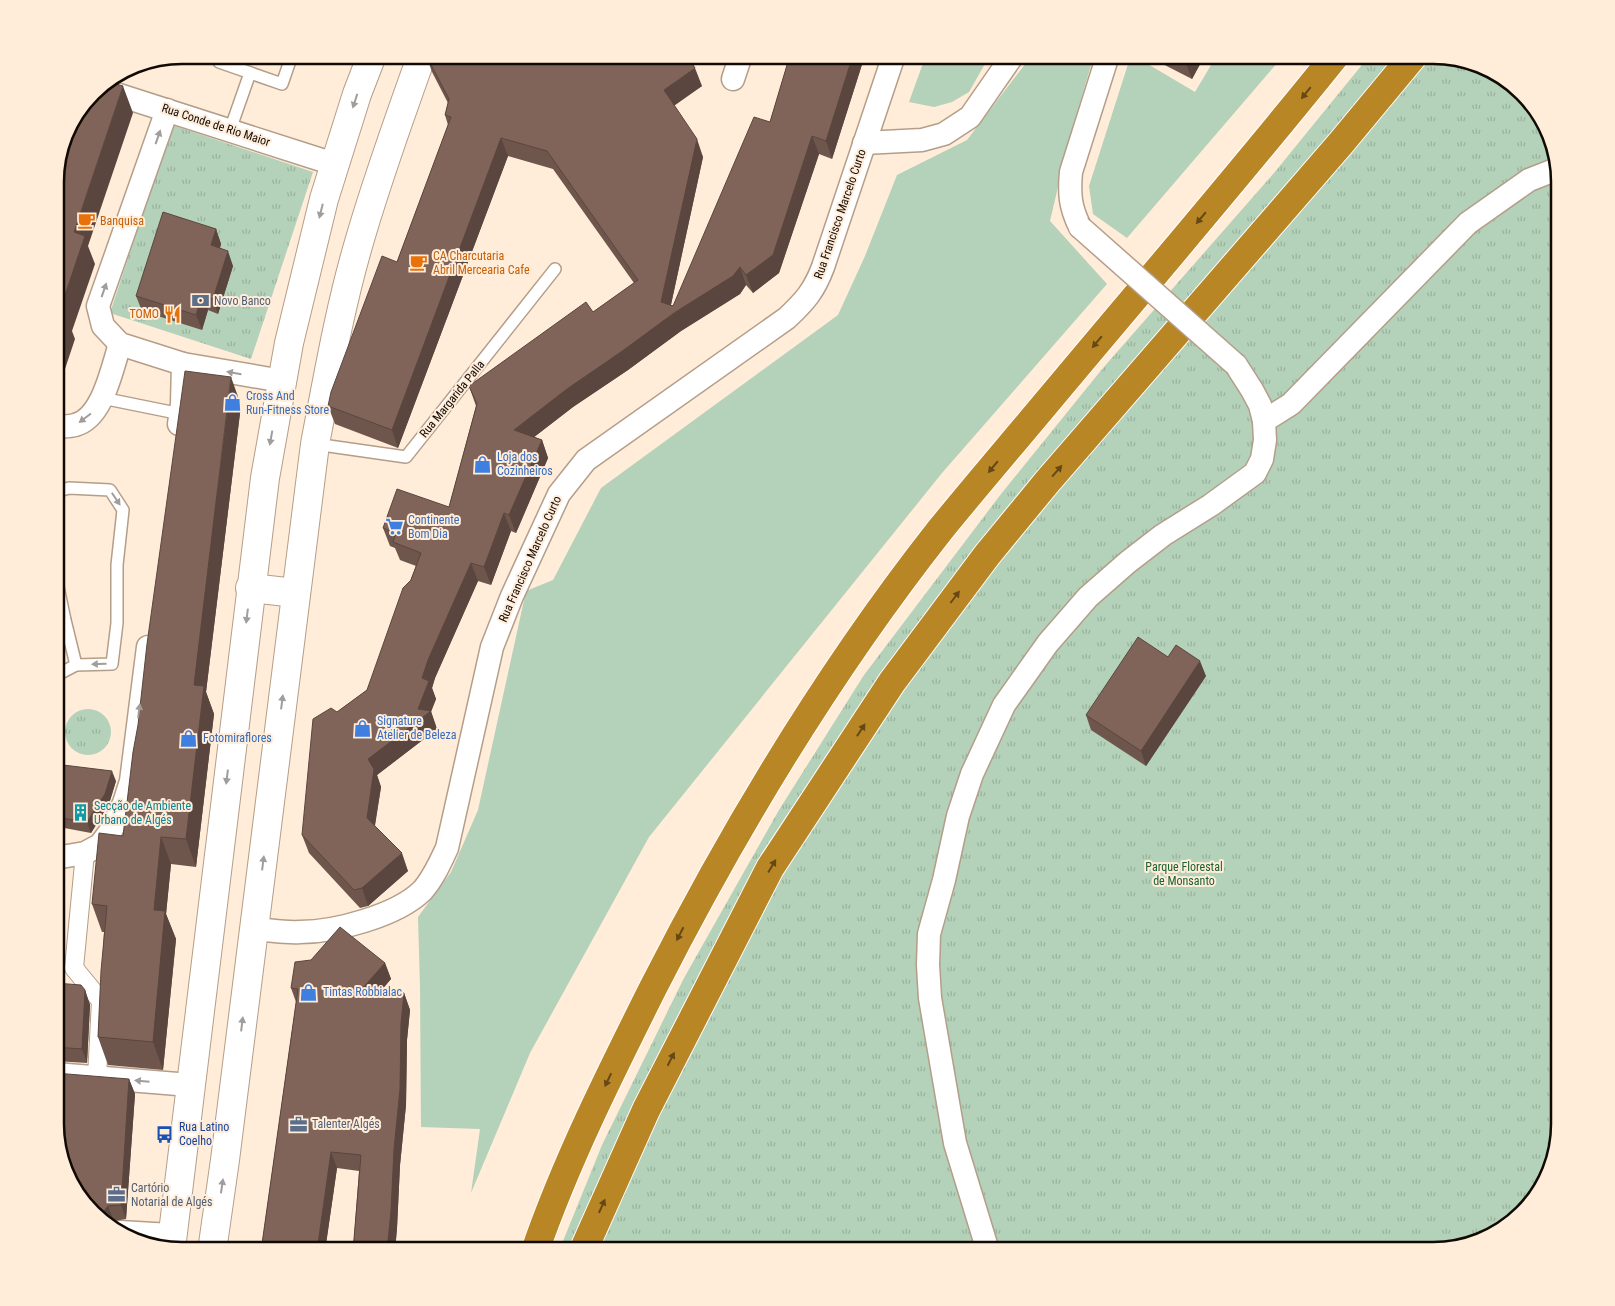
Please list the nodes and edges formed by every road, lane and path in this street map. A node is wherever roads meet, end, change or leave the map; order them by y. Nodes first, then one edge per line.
1 (225, 64) edge
2 (289, 64) edge
3 (369, 64) edge
4 (419, 64) edge
5 (738, 64) edge
6 (891, 64) edge
7 (1007, 64) edge
8 (1105, 64) edge
9 (1329, 64) edge
10 (1407, 64) edge
11 (250, 73) junction
12 (733, 79) dead end
13 (106, 91) edge
14 (167, 110) junction
15 (230, 130) junction
16 (864, 143) junction
17 (334, 164) junction
18 (1551, 171) edge
19 (555, 269) dead end
20 (120, 344) junction
21 (183, 364) junction
22 (282, 381) junction
23 (102, 398) junction
24 (181, 414) junction
25 (1264, 421) junction
26 (64, 426) edge
27 (176, 442) edge
28 (315, 444) junction
29 (64, 489) edge
30 (250, 588) junction
31 (296, 593) junction
32 (64, 620) edge
33 (151, 624) edge
34 (76, 665) junction
35 (64, 671) edge
36 (85, 853) junction
37 (64, 856) edge
38 (254, 929) junction
39 (64, 1075) edge
40 (97, 1077) junction
41 (190, 1085) junction
42 (171, 1242) edge
43 (213, 1242) edge
44 (539, 1242) edge
45 (587, 1242) edge
46 (985, 1242) edge

1 - 11 lane
2 - 11 lane
3 -> 17 street
4 - 28 street
5 - 12 street
6 - 16 street, Rua Francisco Marcelo Curto
7 - 16 street
8 - 25 street, bridge
9 -> 44 highway
45 -> 10 highway
11 - 15 lane
13 - 14 street, Rua Conde de Rio Maior
14 - 15 street, Rua Conde de Rio Maior
20 -> 14 street
15 - 17 street, Rua Conde de Rio Maior
16 - 38 street, Rua Francisco Marcelo Curto
17 -> 22 street
18 - 25 street
19 - 28 lane, Rua Margarida Palla
20 - 21 street
20 - 23 street
22 -> 21 street
21 - 24 street
22 -> 30 street
23 - 24 lane
23 -> 26 street
24 - 27 street
25 - 46 street
28 - 31 street
29 -> 34 lane
30 - 31 street
30 -> 41 street
38 -> 31 street
32 - 34 lane
36 -> 33 street
34 - 35 lane
36 - 37 street
36 - 40 street
43 -> 38 street
39 - 40 street
41 -> 40 street
41 - 42 street

